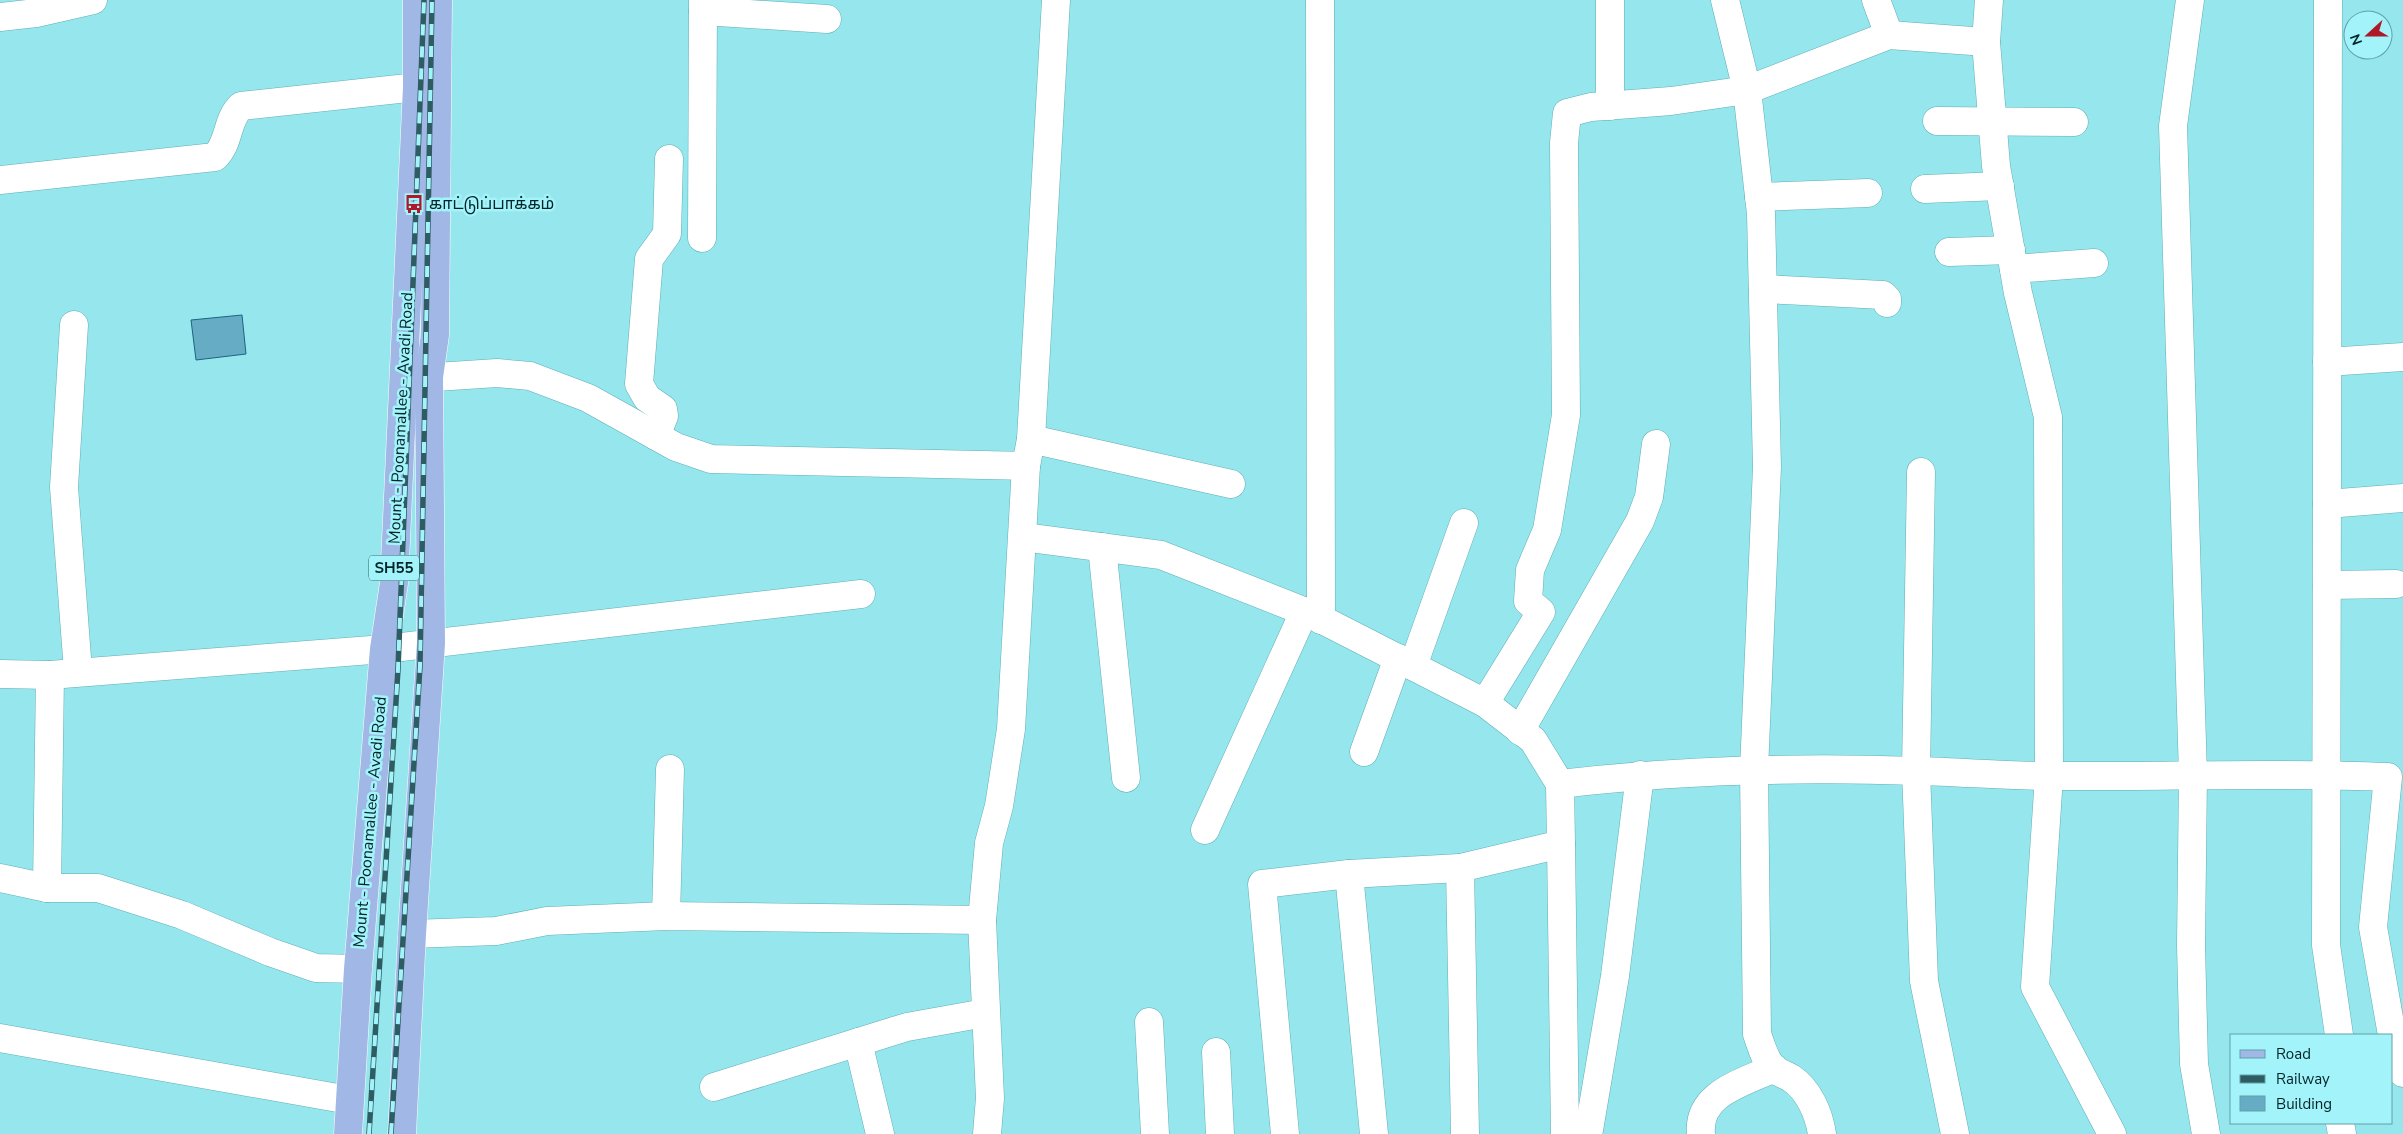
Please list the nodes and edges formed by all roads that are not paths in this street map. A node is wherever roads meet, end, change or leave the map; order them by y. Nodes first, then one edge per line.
1 (93, 0) edge
2 (417, 0) edge
3 (438, 0) edge
4 (1056, 0) edge
5 (1320, 0) edge
6 (1610, 0) edge
7 (1725, 0) edge
8 (1876, 0) edge
9 (1989, 0) edge
10 (2190, 0) edge
11 (2328, 0) edge
12 (703, 5) edge
13 (15, 11) edge
14 (827, 19) dead end
15 (1889, 35) junction
16 (1986, 42) junction
17 (417, 87) junction
18 (1747, 90) junction
19 (1610, 106) junction
20 (1937, 120) dead end
21 (1991, 120) junction
22 (2074, 122) dead end
23 (668, 159) dead end
24 (0, 180) edge
25 (2000, 186) junction
26 (1925, 188) dead end
27 (1868, 193) dead end
28 (1759, 198) junction
29 (702, 238) dead end
30 (1948, 252) dead end
31 (2012, 260) junction
32 (2094, 263) dead end
33 (1763, 289) junction
34 (1887, 303) dead end
35 (74, 325) dead end
36 (2403, 356) edge
37 (2327, 362) junction
38 (416, 378) junction
39 (656, 436) junction
40 (1031, 439) junction
41 (1656, 444) dead end
42 (1026, 466) junction
43 (1921, 472) dead end
44 (1231, 484) dead end
45 (2403, 498) edge
46 (2327, 504) junction
47 (1464, 524) dead end
48 (1023, 537) junction
49 (1102, 547) junction
50 (2396, 584) dead end
51 (2326, 585) junction
52 (861, 594) dead end
53 (1313, 616) junction
54 (432, 643) junction
55 (384, 649) junction
56 (1406, 662) junction
57 (78, 671) junction
58 (0, 674) edge
59 (50, 675) junction
60 (1485, 703) junction
61 (1520, 731) junction
62 (1364, 752) dead end
63 (670, 769) dead end
64 (1754, 770) junction
65 (1916, 771) junction
66 (2326, 774) junction
67 (1640, 775) junction
68 (2193, 775) junction
69 (2049, 776) junction
70 (2396, 776) edge
71 (1126, 778) dead end
72 (1560, 784) junction
73 (1205, 830) dead end
74 (1561, 844) junction
75 (1460, 868) junction
76 (1349, 874) junction
77 (0, 878) edge
78 (47, 888) junction
79 (666, 916) junction
80 (982, 920) junction
81 (412, 934) junction
82 (358, 969) junction
83 (985, 1013) junction
84 (1150, 1022) dead end
85 (2339, 1034) edge
86 (2392, 1034) edge
87 (0, 1038) edge
88 (2393, 1041) edge
89 (858, 1042) junction
90 (1216, 1052) dead end
91 (1774, 1068) junction
92 (2403, 1074) edge
93 (714, 1087) dead end
94 (349, 1100) junction
95 (348, 1134) edge
96 (402, 1134) edge
97 (880, 1134) edge
98 (987, 1134) edge
99 (1155, 1134) edge
100 (1220, 1134) edge
101 (1285, 1134) edge
102 (1374, 1134) edge
103 (1465, 1134) edge
104 (1564, 1134) edge
105 (1586, 1134) edge
106 (1701, 1134) edge
107 (1822, 1134) edge
108 (1955, 1134) edge
109 (2112, 1134) edge
110 (2206, 1134) edge

1 - 13 street
2 - 17 main road, Mount - Poonamallee - Avadi Road / SH55
3 - 38 main road, Mount - Poonamallee - Avadi Road / SH55
4 - 40 street
5 - 53 street
6 - 19 street
7 - 18 street
8 - 15 street
9 - 16 street
10 - 68 street
11 - 37 street
12 - 14 street
12 - 29 street
15 - 16 street
15 - 18 street
16 - 21 street
17 - 24 street
17 - 38 main road, Mount - Poonamallee - Avadi Road / SH55
18 - 19 street
18 - 28 street
19 - 60 street
20 - 21 street
21 - 22 street
21 - 25 street
23 - 39 street
25 - 26 street
25 - 31 street
27 - 28 street
28 - 33 street
30 - 31 street
31 - 32 street
31 - 69 street
33 - 34 street
33 - 64 street
35 - 57 street
36 - 37 street
37 - 46 street
38 - 39 street
38 - 54 main road, Mount - Poonamallee - Avadi Road / SH55
38 - 55 main road, Mount - Poonamallee - Avadi Road / SH55
39 - 42 street
40 - 42 street
40 - 44 street
41 - 61 street
42 - 48 street
43 - 65 street
45 - 46 street
46 - 51 street
47 - 56 street
48 - 49 street
48 - 80 street
49 - 53 street
49 - 71 street
50 - 51 street
51 - 66 street
52 - 54 street
53 - 56 street
53 - 73 street
54 - 55 street
54 - 81 main road, Mount - Poonamallee - Avadi Road / SH55
55 - 57 street
55 - 82 main road, Mount - Poonamallee - Avadi Road / SH55
56 - 60 street
56 - 62 street
57 - 59 street
58 - 59 street
59 - 78 street
60 - 61 street
61 - 72 street
63 - 79 street
64 - 65 street
64 - 67 street
64 - 91 street
65 - 69 street
65 - 108 street
66 - 68 street
66 - 70 street
66 - 85 street
67 - 72 street
67 - 105 street
68 - 69 street
68 - 110 street
69 - 109 street
70 - 86 street
72 - 74 street
74 - 75 street
74 - 104 street
75 - 76 street
75 - 103 street
76 - 101 street
76 - 102 street
77 - 78 street
78 - 82 street
79 - 80 street
79 - 81 street
80 - 83 street
81 - 96 main road, Mount - Poonamallee - Avadi Road / SH55
82 - 94 main road, Mount - Poonamallee - Avadi Road / SH55
83 - 89 street
83 - 98 street
84 - 99 street
87 - 94 street
88 - 92 street
89 - 93 street
89 - 97 street
90 - 100 street
91 - 106 street
91 - 107 street
94 - 95 main road, Mount - Poonamallee - Avadi Road / SH55

